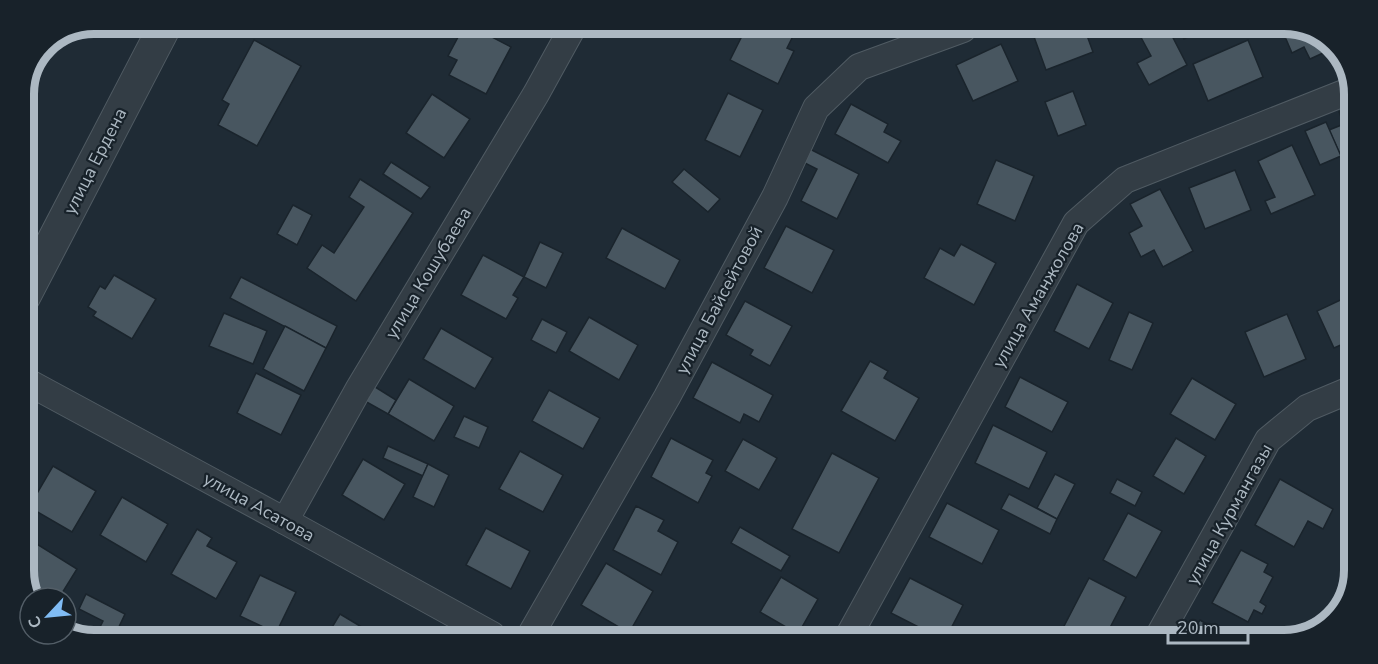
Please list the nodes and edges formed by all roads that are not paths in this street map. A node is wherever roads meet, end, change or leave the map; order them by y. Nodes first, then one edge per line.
1 (161, 34) edge
2 (569, 34) edge
3 (949, 34) edge
4 (1343, 93) edge
5 (35, 276) edge
6 (35, 386) edge
7 (1344, 393) edge
8 (285, 521) junction
9 (483, 630) edge
10 (533, 630) edge
11 (852, 630) edge
12 (1163, 630) edge

1 - 5 street, улица Ердена
2 - 8 street, улица Кошубаева
3 - 10 street, улица Байсейтовой
4 - 11 street, улица Аманжолова
6 - 8 street, улица Асатова
7 - 12 street, улица Курмангазы
8 - 9 street, улица Асатова

